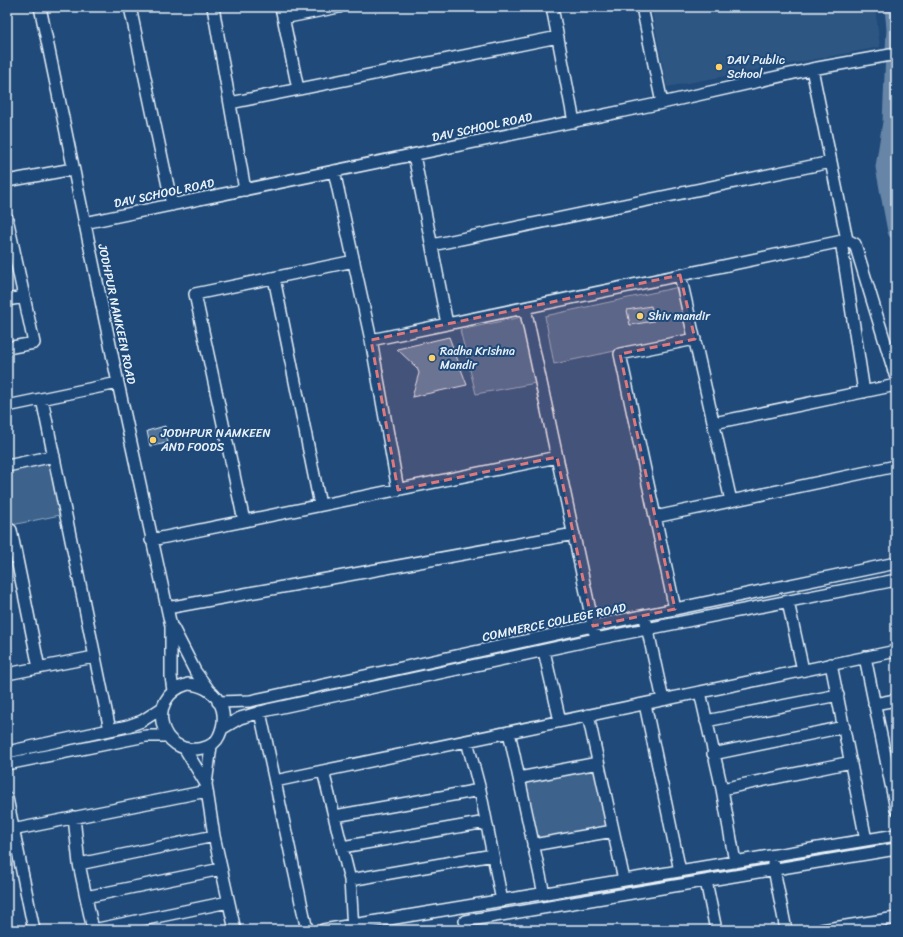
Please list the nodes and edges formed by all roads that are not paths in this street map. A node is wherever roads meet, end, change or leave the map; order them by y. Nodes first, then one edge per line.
1 (40, 7) edge
2 (130, 7) edge
3 (213, 7) edge
4 (281, 7) edge
5 (339, 7) edge
6 (552, 7) edge
7 (642, 7) edge
8 (283, 18) junction
9 (558, 36) junction
10 (896, 54) edge
11 (812, 69) junction
12 (298, 89) junction
13 (230, 103) junction
14 (662, 103) junction
15 (574, 122) junction
16 (414, 154) junction
17 (831, 162) junction
18 (73, 169) junction
19 (334, 171) junction
20 (7, 181) edge
21 (245, 190) junction
22 (172, 205) junction
23 (7, 218) edge
24 (84, 223) junction
25 (844, 240) junction
26 (432, 245) junction
27 (354, 261) junction
28 (680, 275) junction
29 (274, 278) junction
30 (24, 297) junction
31 (7, 300) edge
32 (525, 308) junction
33 (447, 324) junction
34 (695, 339) junction
35 (371, 340) junction
36 (7, 348) edge
37 (896, 378) edge
38 (118, 383) junction
39 (896, 385) edge
40 (864, 392) junction
41 (42, 398) junction
42 (7, 406) edge
43 (714, 423) junction
44 (54, 456) junction
45 (557, 457) junction
46 (7, 466) edge
47 (896, 466) edge
48 (398, 490) junction
49 (731, 501) junction
50 (320, 506) junction
51 (655, 517) junction
52 (244, 521) junction
53 (11, 530) dead end
54 (574, 534) junction
55 (152, 540) junction
56 (896, 563) edge
57 (896, 580) edge
58 (788, 602) junction
59 (167, 608) junction
60 (675, 609) junction
61 (645, 616) junction
62 (171, 626) junction
63 (593, 626) junction
64 (648, 629) junction
65 (596, 639) junction
66 (544, 651) junction
67 (896, 651) edge
68 (94, 657) junction
69 (865, 658) junction
70 (831, 664) junction
71 (39, 668) junction
72 (803, 670) junction
73 (7, 674) edge
74 (208, 689) junction
75 (173, 691) junction
76 (700, 692) junction
77 (838, 695) junction
78 (663, 700) junction
79 (896, 700) edge
80 (218, 702) junction
81 (645, 704) junction
82 (874, 704) junction
83 (162, 708) junction
84 (260, 712) junction
85 (588, 716) junction
86 (560, 721) junction
87 (706, 721) junction
88 (844, 727) junction
89 (223, 728) junction
90 (110, 730) junction
91 (509, 732) junction
92 (167, 736) junction
93 (468, 741) junction
94 (211, 746) junction
95 (185, 749) junction
96 (7, 752) edge
97 (713, 754) junction
98 (851, 762) junction
99 (598, 763) junction
100 (7, 764) edge
101 (322, 771) junction
102 (519, 778) junction
103 (275, 781) junction
104 (894, 785) edge
105 (206, 787) junction
106 (722, 789) junction
107 (480, 790) junction
108 (7, 798) edge
109 (896, 809) edge
110 (335, 816) junction
111 (74, 817) junction
112 (486, 822) junction
113 (11, 830) edge
114 (613, 831) junction
115 (896, 835) edge
116 (214, 836) junction
117 (866, 840) junction
118 (534, 845) junction
119 (342, 847) junction
120 (896, 849) edge
121 (493, 855) junction
122 (771, 856) junction
123 (735, 862) junction
124 (79, 864) junction
125 (221, 869) junction
126 (774, 870) junction
127 (680, 871) junction
128 (350, 880) junction
129 (624, 880) junction
130 (706, 881) junction
131 (544, 894) junction
132 (86, 897) junction
133 (502, 901) junction
134 (228, 902) junction
135 (463, 907) junction
136 (896, 918) edge
137 (465, 926) edge
138 (353, 927) edge
139 (855, 927) edge
140 (34, 930) edge
141 (93, 930) edge
142 (235, 930) edge
143 (307, 930) edge
144 (323, 930) edge
145 (716, 930) edge
146 (786, 930) edge
147 (821, 930) edge

1 - 18 street, JODHPUR NAMKEEN ROAD
2 - 22 street
3 - 13 street
4 - 8 street
5 - 8 street
6 - 9 street
7 - 14 street
8 - 12 street
9 - 12 street
9 - 15 street
10 - 11 street, DAV SCHOOL ROAD
11 - 14 street, DAV SCHOOL ROAD
11 - 17 street
12 - 13 street
13 - 21 street
14 - 15 street, DAV SCHOOL ROAD
15 - 16 street, DAV SCHOOL ROAD
16 - 19 street, DAV SCHOOL ROAD
16 - 26 street
17 - 25 street
17 - 26 street
18 - 20 street
18 - 24 street, JODHPUR NAMKEEN ROAD
19 - 21 street, DAV SCHOOL ROAD
19 - 27 street
21 - 22 street, DAV SCHOOL ROAD
22 - 24 street, DAV SCHOOL ROAD
23 - 30 street
24 - 38 street, JODHPUR NAMKEEN ROAD
25 - 28 street
25 - 37 street
25 - 40 street
26 - 33 street
27 - 29 street
27 - 35 street
28 - 32 street
28 - 34 street
29 - 50 street
29 - 52 street
30 - 31 street
30 - 36 street
32 - 33 street
32 - 45 street
33 - 35 street
34 - 43 street
34 - 51 street
35 - 48 street
38 - 41 street
38 - 55 street, JODHPUR NAMKEEN ROAD
39 - 40 street
40 - 43 street
41 - 42 street
41 - 44 street
43 - 49 street
44 - 46 street
44 - 68 street
45 - 48 street
45 - 54 street
47 - 49 street
48 - 50 street
49 - 51 street
50 - 52 street
51 - 60 street
52 - 55 street
53 - 71 street
54 - 59 street
54 - 63 street
55 - 59 street, JODHPUR NAMKEEN ROAD
56 - 60 street, COMMERCE COLLEGE ROAD
57 - 58 street
58 - 64 street
58 - 72 street
59 - 62 street, JODHPUR NAMKEEN ROAD
60 - 61 street, COMMERCE COLLEGE ROAD
61 - 63 street, COMMERCE COLLEGE ROAD
61 - 64 street
62 - 74 street
62 - 75 street
63 - 65 street
63 - 80 street, COMMERCE COLLEGE ROAD
64 - 65 street
64 - 78 street
65 - 66 street
66 - 84 street
66 - 86 street
67 - 69 street
68 - 71 street
68 - 90 street
69 - 70 street
69 - 82 street
70 - 72 street
70 - 77 street
71 - 73 street
72 - 76 street
74 - 75 street
74 - 80 street
75 - 83 street
76 - 78 street
76 - 87 street
77 - 87 street
77 - 88 street
78 - 81 street
79 - 82 street
80 - 89 street
81 - 85 street
81 - 127 street
82 - 104 street
83 - 90 street
83 - 92 street
84 - 89 street
84 - 103 street
85 - 86 street
85 - 99 street
86 - 91 street
87 - 97 street
88 - 97 street
88 - 98 street
89 - 94 street
90 - 96 street
91 - 93 street
91 - 102 street
92 - 95 street
92 - 100 street
93 - 101 street
93 - 107 street
94 - 95 street
94 - 105 street
95 - 105 street
97 - 106 street
98 - 106 street
98 - 117 street
99 - 102 street
99 - 114 street
101 - 103 street
101 - 110 street
102 - 118 street
103 - 143 street
104 - 109 street
105 - 111 street
105 - 116 street
106 - 123 street
107 - 110 street
107 - 112 street
108 - 113 street
110 - 119 street
111 - 113 street
111 - 124 street
112 - 119 street
112 - 121 street
113 - 140 street
114 - 118 street
114 - 129 street
115 - 117 street
116 - 124 street
116 - 125 street
117 - 122 street
118 - 131 street
119 - 128 street
120 - 126 street
121 - 128 street
121 - 133 street
122 - 123 street
122 - 126 street
123 - 127 street
124 - 132 street
125 - 132 street
125 - 134 street
126 - 130 street
126 - 146 street
127 - 129 street
128 - 138 street
129 - 131 street
130 - 137 street
130 - 145 street
131 - 133 street
132 - 141 street
133 - 135 street
134 - 141 street
134 - 142 street
135 - 137 street
135 - 138 street
136 - 139 street
138 - 144 street
139 - 147 street

